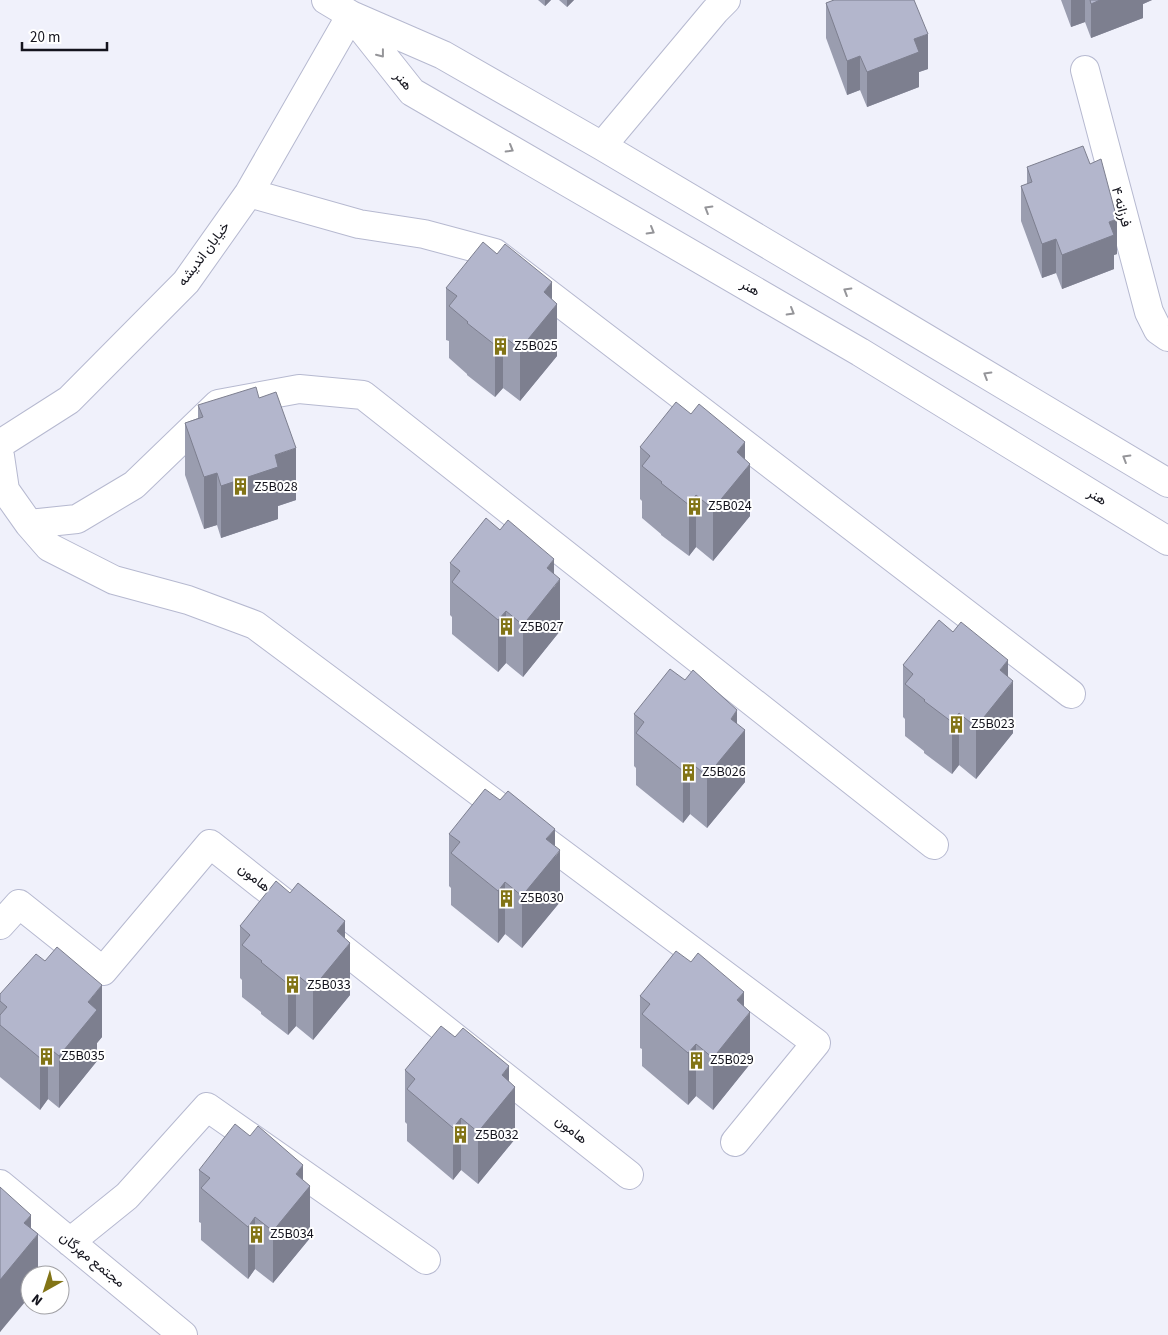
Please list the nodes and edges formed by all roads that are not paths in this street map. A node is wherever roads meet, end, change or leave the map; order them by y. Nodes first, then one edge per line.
1 (326, 0) edge
2 (714, 4) edge
3 (351, 15) junction
4 (1085, 70) dead end
5 (602, 146) junction
6 (248, 194) junction
7 (1168, 338) edge
8 (0, 444) edge
9 (0, 456) edge
10 (1168, 484) edge
11 (29, 524) junction
12 (1168, 541) edge
13 (1071, 694) dead end
14 (934, 845) dead end
15 (0, 925) edge
16 (735, 1142) dead end
17 (629, 1175) dead end
18 (0, 1184) edge
19 (70, 1242) junction
20 (426, 1260) dead end
21 (183, 1335) edge

1 - 3 street, هنر
2 - 5 street
3 - 5 street, هنر
3 - 6 street, خیابان اندیشه
3 -> 12 street, هنر
4 - 7 street, فرزانه ۴
10 -> 5 street, هنر
6 - 8 street, خیابان اندیشه
6 - 13 street
9 - 11 street
11 - 14 street
11 - 16 street
15 - 17 street, هامون
18 - 19 street, مجتمع مهرگان
19 - 20 street
19 - 21 street, مجتمع مهرگان

